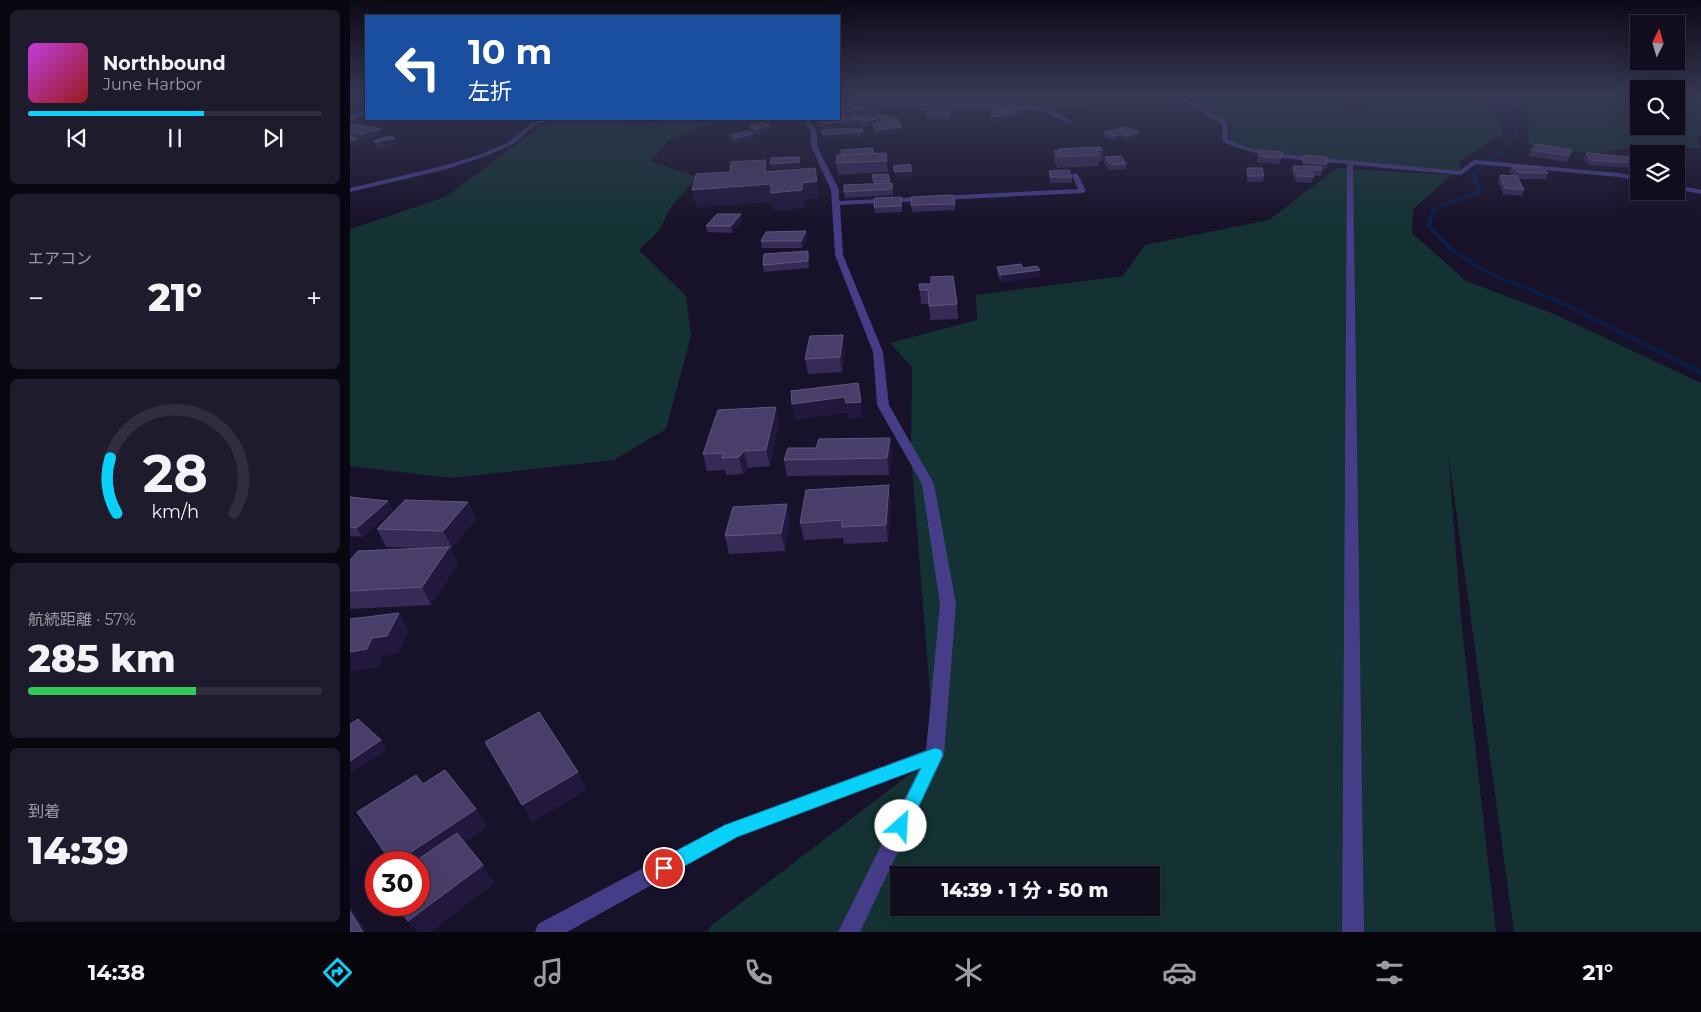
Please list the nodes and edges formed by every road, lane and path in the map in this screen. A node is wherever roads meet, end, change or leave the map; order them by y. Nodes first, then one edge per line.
1 (518, 137) edge
2 (817, 137) edge
3 (1226, 137) edge
4 (1350, 166) dead end
5 (1076, 176) dead end
6 (1630, 177) edge
7 (1685, 189) edge
8 (350, 190) edge
9 (1701, 192) edge
10 (836, 203) junction
11 (935, 755) junction
12 (546, 932) edge
13 (849, 932) edge
14 (1353, 932) edge

1 - 8 street
2 - 10 street
3 - 6 street
4 - 14 street
5 - 10 street
7 - 9 street
10 - 11 street
11 - 12 street
11 - 13 street

